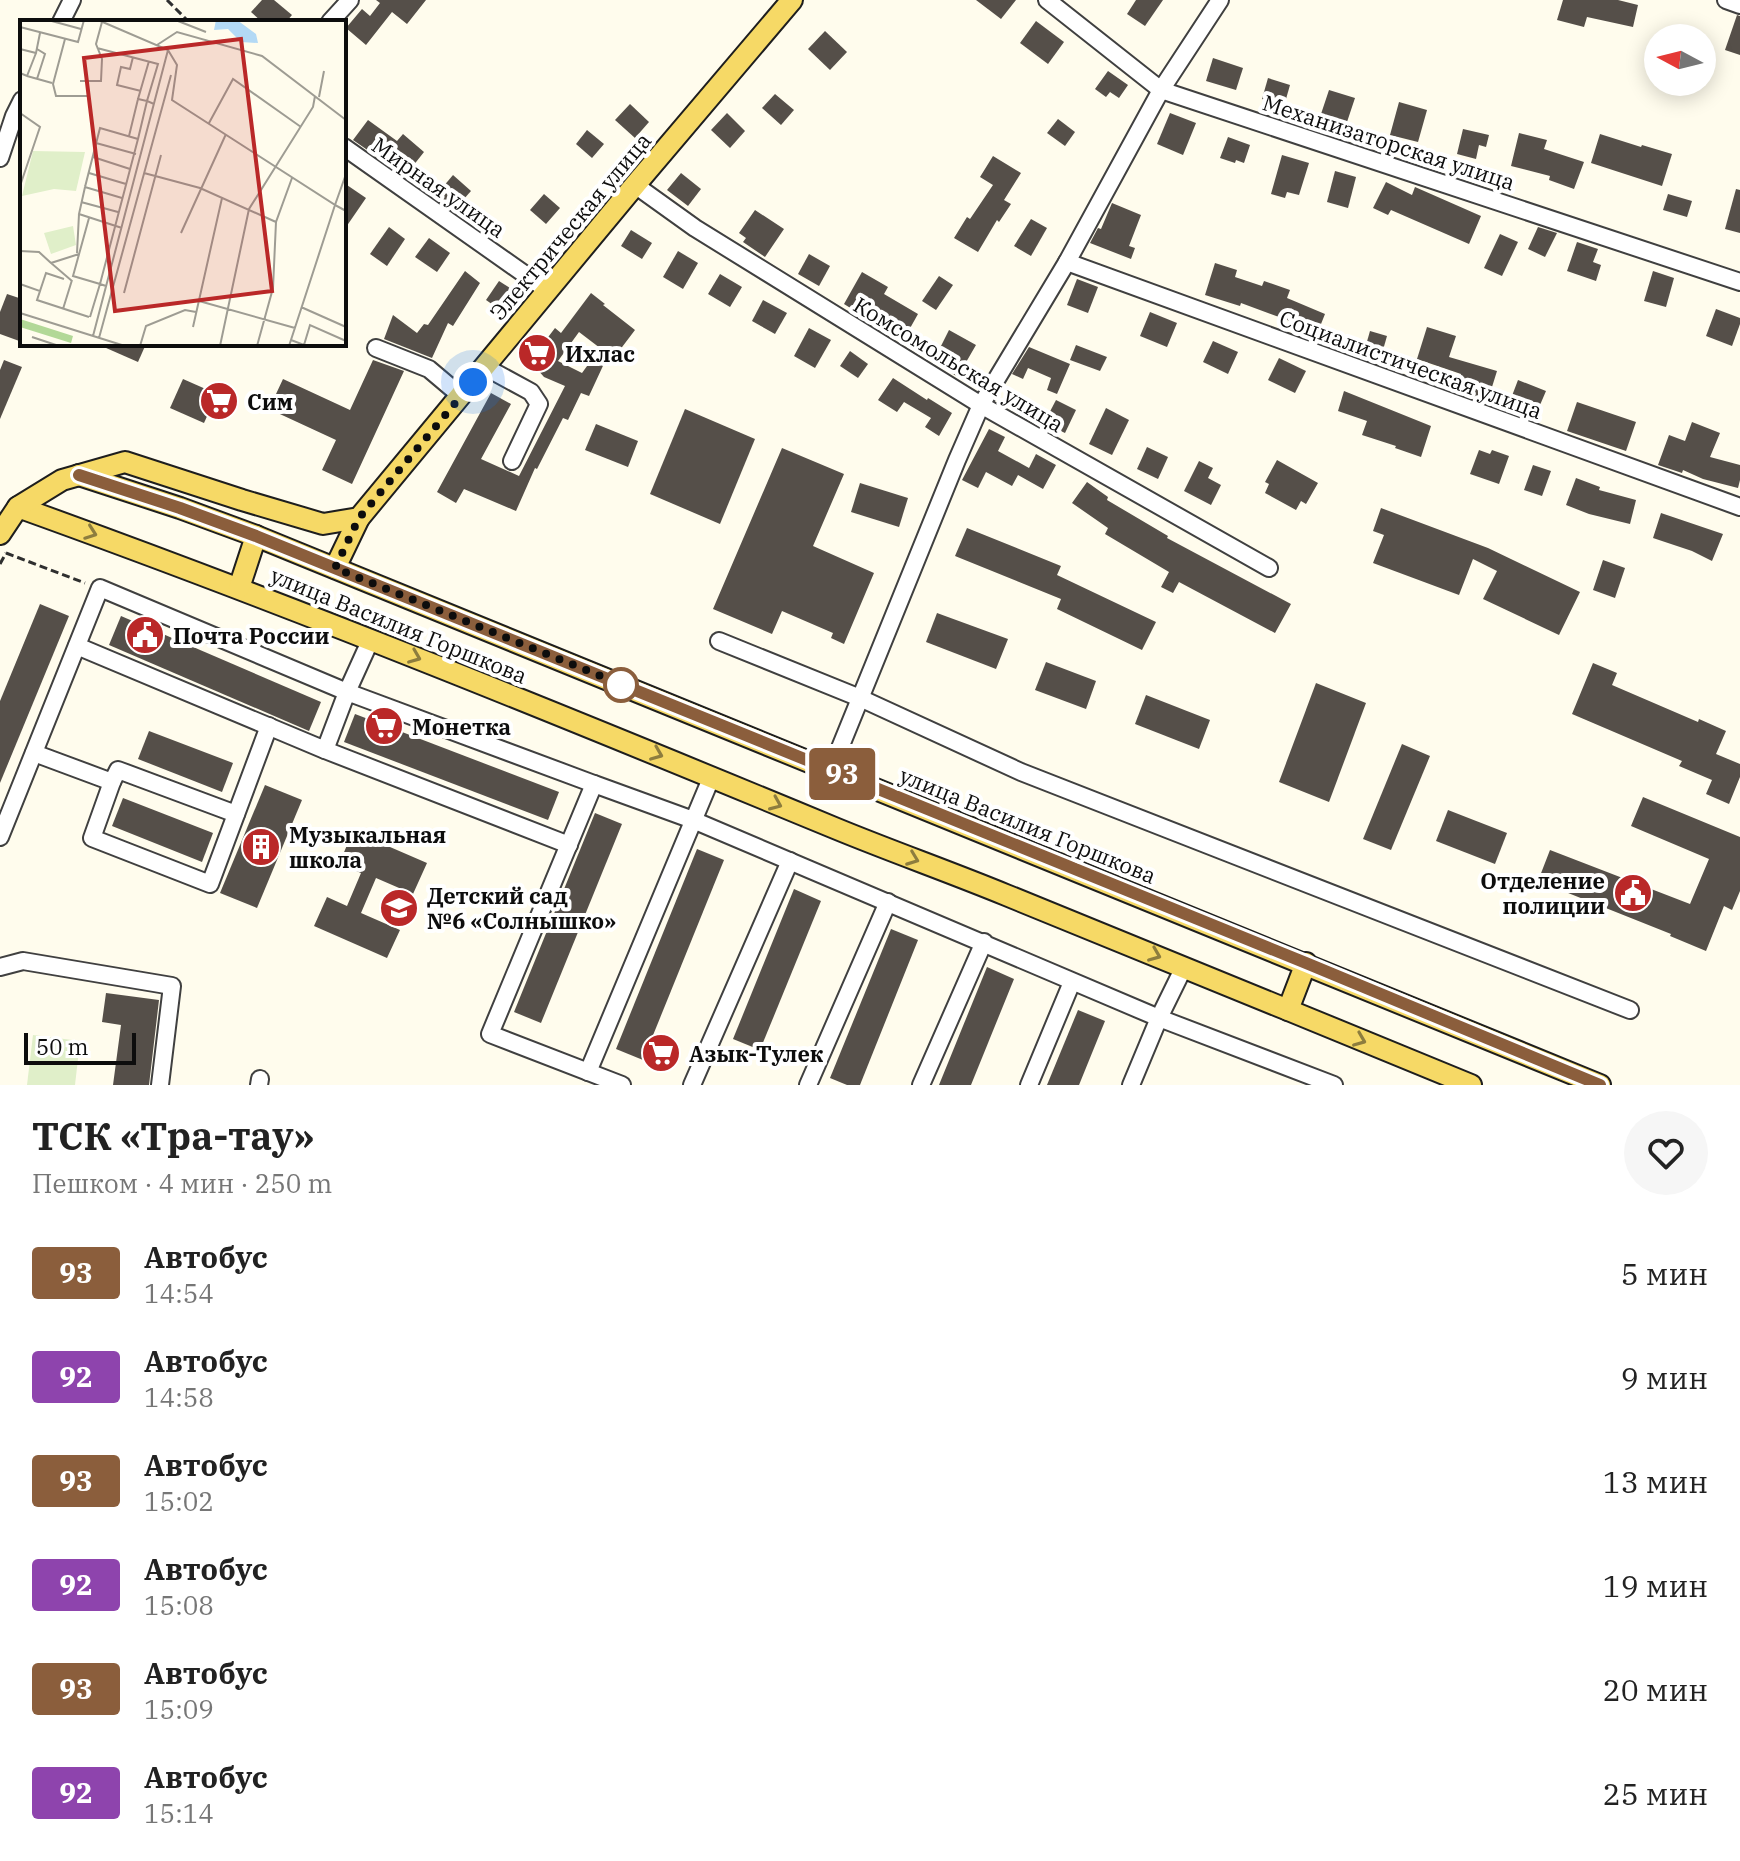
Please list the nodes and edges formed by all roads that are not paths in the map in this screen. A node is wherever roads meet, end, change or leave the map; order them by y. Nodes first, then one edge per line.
1 (72, 0) edge
2 (350, 0) edge
3 (792, 0) edge
4 (1047, 0) edge
5 (1220, 0) edge
6 (1726, 0) edge
7 (1740, 5) edge
8 (62, 20) edge
9 (332, 20) edge
10 (1161, 90) junction
11 (20, 104) edge
12 (346, 148) edge
13 (0, 158) edge
14 (635, 185) junction
15 (1067, 262) junction
16 (1740, 282) edge
17 (547, 290) junction
18 (376, 348) dead end
19 (485, 367) junction
20 (461, 396) junction
21 (981, 405) junction
22 (512, 461) dead end
23 (79, 475) junction
24 (18, 507) junction
25 (1740, 507) edge
26 (359, 518) junction
27 (256, 536) junction
28 (3, 544) edge
29 (335, 568) junction
30 (1269, 568) dead end
31 (239, 588) junction
32 (371, 639) junction
33 (719, 641) dead end
34 (77, 646) junction
35 (347, 692) junction
36 (860, 698) junction
37 (269, 726) junction
38 (325, 750) junction
39 (34, 753) junction
40 (831, 770) junction
41 (712, 776) junction
42 (112, 782) junction
43 (594, 784) junction
44 (236, 814) junction
45 (693, 820) junction
46 (0, 837) edge
47 (569, 845) junction
48 (790, 861) junction
49 (888, 902) junction
50 (984, 942) junction
51 (1306, 963) junction
52 (0, 967) edge
53 (1184, 967) junction
54 (1072, 982) junction
55 (1288, 1010) junction
56 (1630, 1010) dead end
57 (1159, 1018) junction
58 (588, 1072) junction
59 (160, 1085) edge
60 (622, 1085) edge
61 (692, 1085) edge
62 (808, 1085) edge
63 (921, 1085) edge
64 (1029, 1085) edge
65 (1131, 1085) edge
66 (1334, 1085) edge
67 (1471, 1085) edge
68 (1600, 1085) edge

1 - 8 street
2 - 9 street
3 - 14 main road, Электрическая улица
4 - 10 street, Механизаторская улица
5 - 10 street
6 - 7 street
10 - 15 street
10 - 16 street, Механизаторская улица
11 - 13 street
12 - 17 street, Мирная улица
14 - 17 main road, Электрическая улица
14 - 21 street, Комсомольская улица
15 - 21 street
15 - 25 street, Социалистическая улица
17 - 19 main road, Электрическая улица
18 - 20 street
19 - 20 main road, Электрическая улица
19 - 22 street
20 - 26 main road, Электрическая улица
21 - 30 street, Комсомольская улица
21 - 36 street
23 - 24 main road
23 - 26 main road
23 - 27 main road, улица Василия Горшкова
24 - 28 main road
24 -> 31 main road, улица Василия Горшкова
26 - 29 main road, Электрическая улица
27 - 29 main road, улица Василия Горшкова
27 - 31 main road
29 - 40 main road, улица Василия Горшкова
31 - 32 main road, улица Василия Горшкова
32 - 35 street
32 -> 41 main road, улица Василия Горшкова
33 - 36 street
34 - 35 street
34 - 37 street
34 - 39 street
35 - 38 street
35 - 43 street
36 - 40 street
36 - 56 street
37 - 38 street
37 - 44 street
38 - 47 street
39 - 42 street
39 - 46 street
40 - 51 main road, улица Василия Горшкова
41 - 45 street
41 -> 53 main road, улица Василия Горшкова
42 - 44 street
42 - 44 street
43 - 45 street
43 - 47 street
45 - 48 street
45 - 58 street
47 - 58 street
48 - 49 street
48 - 61 street
49 - 50 street
49 - 62 street
50 - 54 street
50 - 63 street
51 - 55 main road
51 - 68 main road, улица Василия Горшкова
52 - 59 street
53 - 55 main road, улица Василия Горшкова
53 - 57 street
54 - 57 street
54 - 64 street
55 -> 67 main road, улица Василия Горшкова
57 - 65 street
57 - 66 street
58 - 60 street

